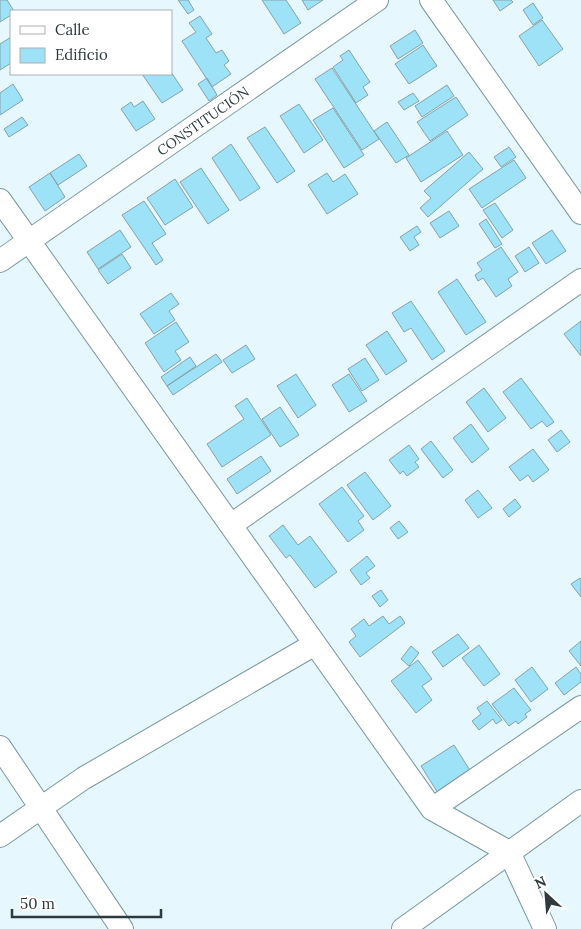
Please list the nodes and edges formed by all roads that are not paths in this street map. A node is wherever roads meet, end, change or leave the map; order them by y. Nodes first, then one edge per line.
1 (377, 0) edge
2 (431, 0) edge
3 (0, 200) edge
4 (581, 213) edge
5 (29, 241) junction
6 (0, 261) edge
7 (581, 280) edge
8 (231, 526) junction
9 (315, 644) junction
10 (581, 706) edge
11 (0, 747) edge
12 (581, 802) edge
13 (41, 808) junction
14 (432, 810) junction
15 (0, 836) edge
16 (509, 852) junction
17 (122, 929) edge
18 (403, 929) edge
19 (545, 929) edge

1 - 5 street, CONSTITUCIÓN
2 - 4 street
3 - 5 street
5 - 6 street, CONSTITUCIÓN
5 - 8 street
7 - 8 street
8 - 9 street
9 - 13 street
9 - 14 street
10 - 14 street
11 - 13 street
12 - 16 street
13 - 15 street
13 - 17 street
14 - 16 street
16 - 18 street
16 - 19 street

